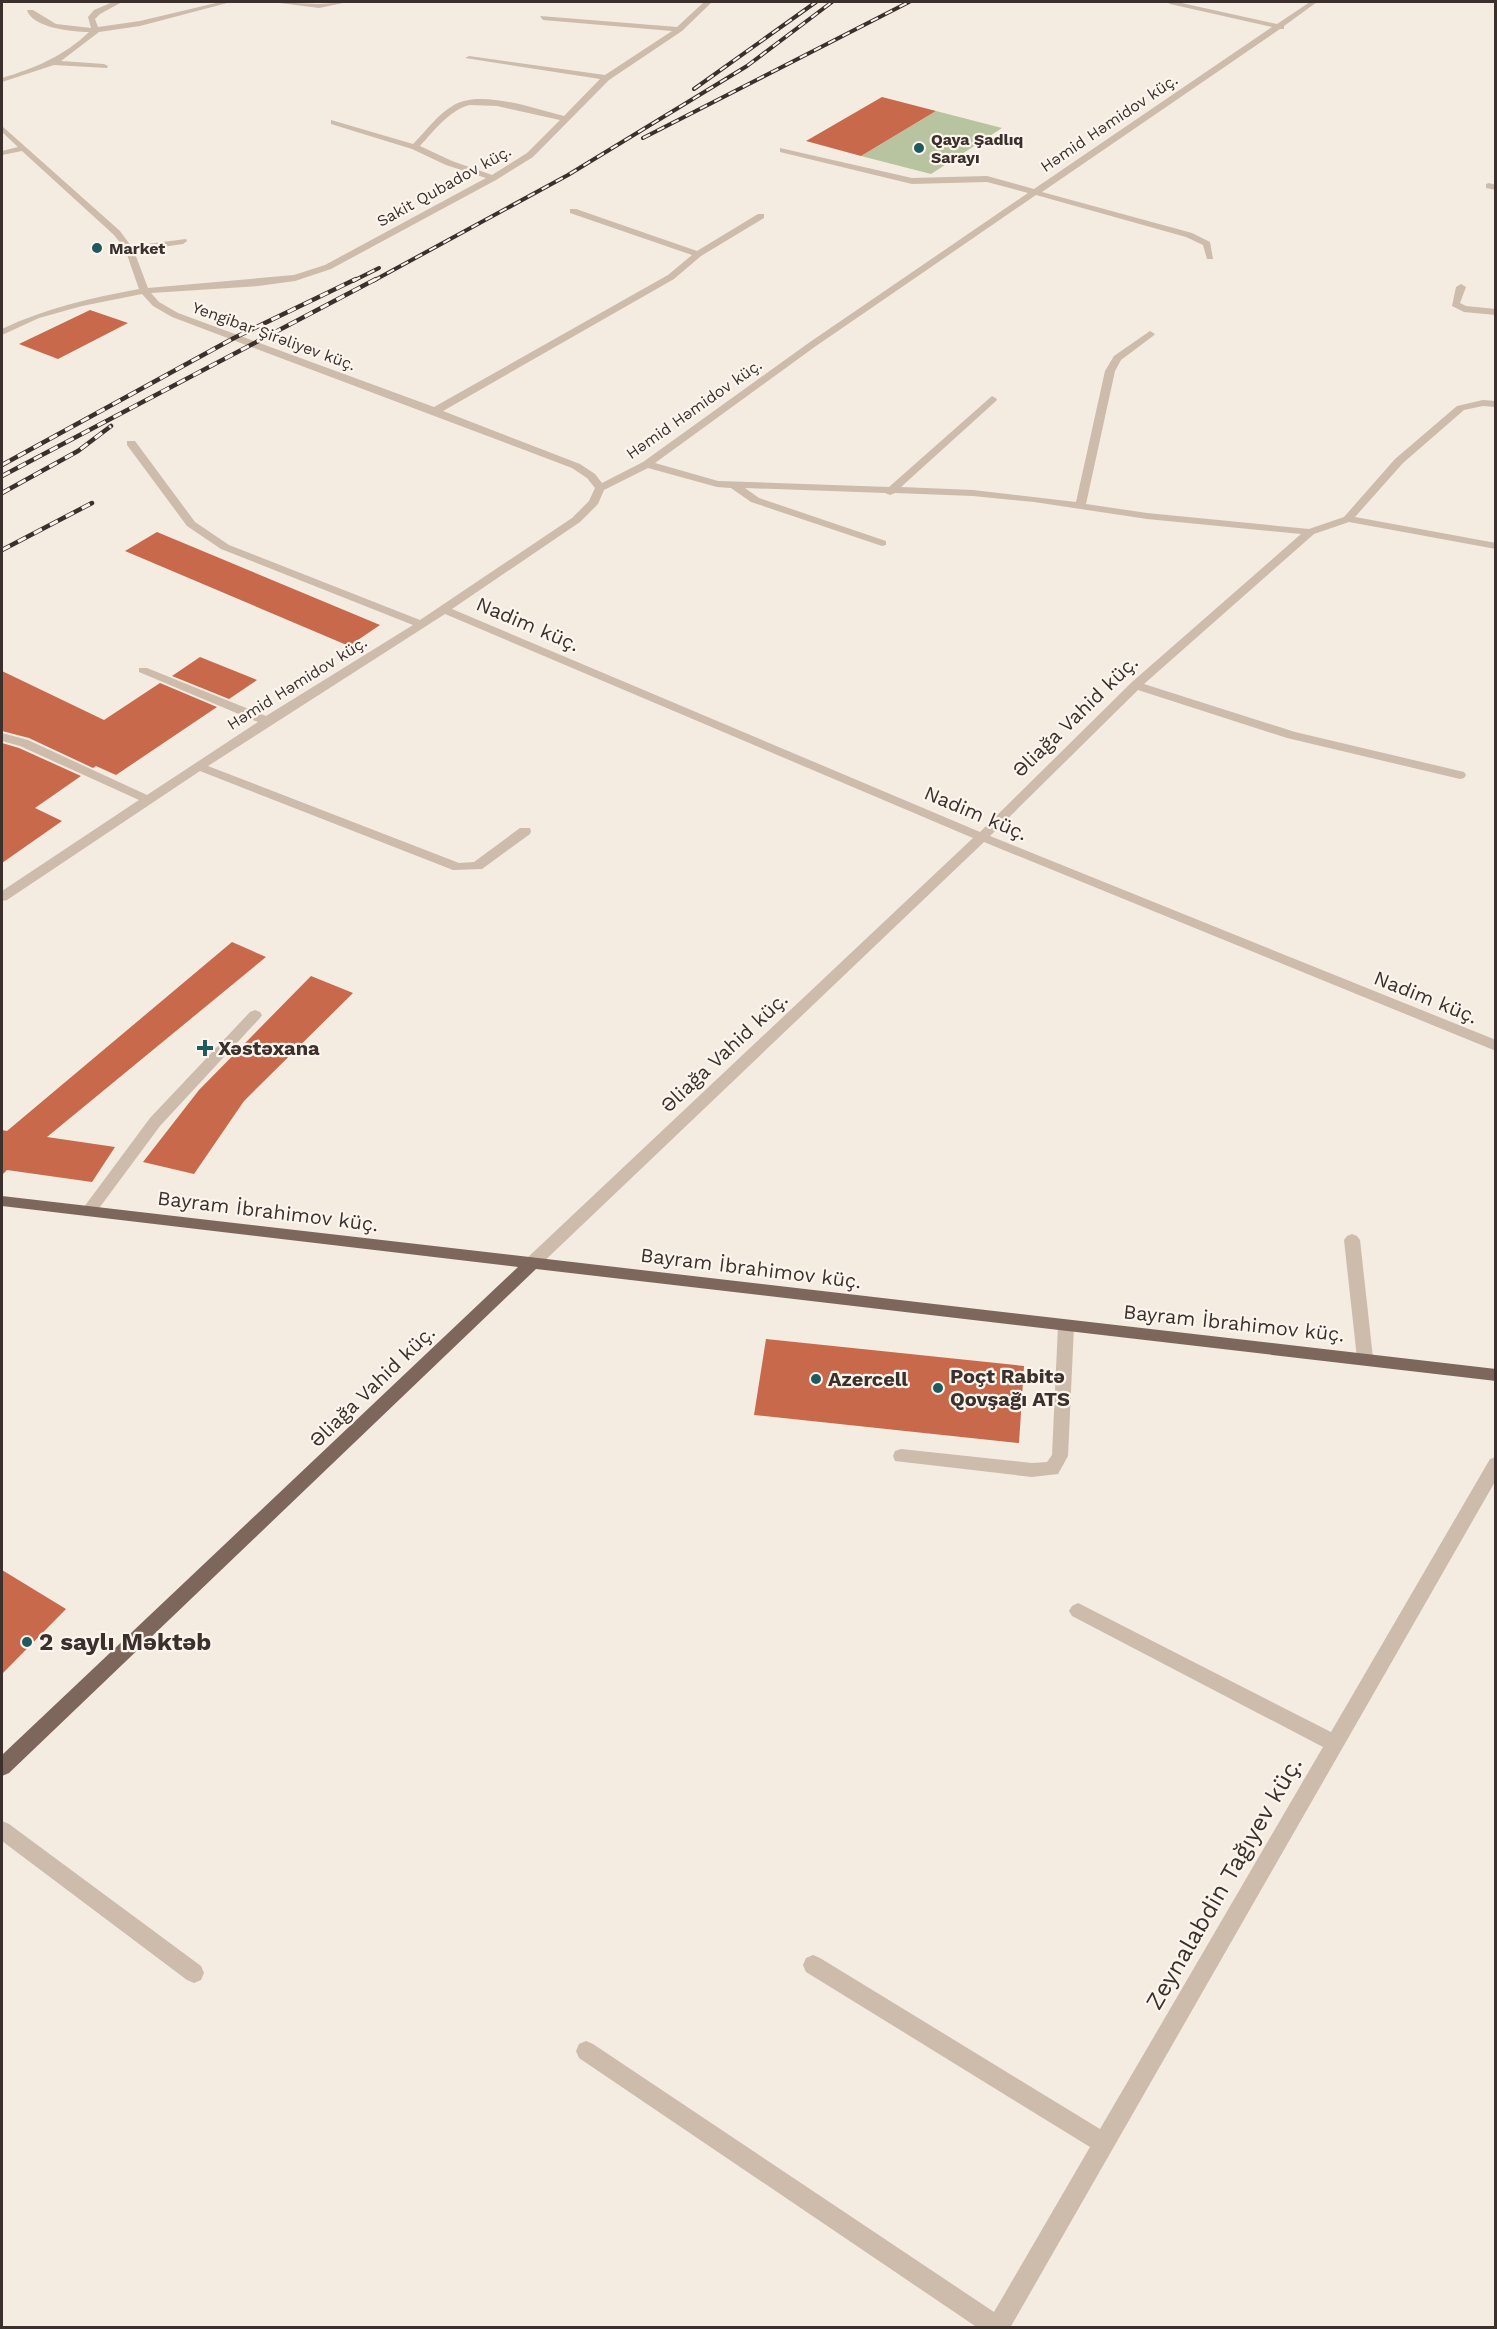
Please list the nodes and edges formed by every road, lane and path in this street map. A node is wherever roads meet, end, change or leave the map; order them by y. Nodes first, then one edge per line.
1 (118, 2) edge
2 (226, 2) edge
3 (276, 2) edge
4 (344, 2) edge
5 (708, 2) edge
6 (1170, 2) edge
7 (1314, 2) edge
8 (30, 12) dead end
9 (543, 18) dead end
10 (1281, 27) junction
11 (679, 29) junction
12 (96, 30) junction
13 (469, 58) dead end
14 (56, 63) junction
15 (104, 66) dead end
16 (606, 78) junction
17 (2, 80) edge
18 (568, 119) junction
19 (334, 122) dead end
20 (2, 128) edge
21 (415, 147) junction
22 (22, 148) junction
23 (783, 150) dead end
24 (2, 153) edge
25 (494, 178) junction
26 (1035, 192) junction
27 (573, 211) dead end
28 (761, 216) dead end
29 (183, 240) dead end
30 (129, 249) junction
31 (698, 254) junction
32 (1210, 256) dead end
33 (1461, 287) dead end
34 (144, 291) junction
35 (1496, 312) edge
36 (2, 332) edge
37 (1150, 334) dead end
38 (992, 399) dead end
39 (1496, 404) edge
40 (435, 411) junction
41 (131, 443) dead end
42 (647, 464) junction
43 (733, 484) junction
44 (600, 488) junction
45 (890, 492) junction
46 (1080, 506) junction
47 (1348, 519) junction
48 (1310, 532) junction
49 (882, 543) dead end
50 (1496, 546) edge
51 (444, 610) junction
52 (421, 624) junction
53 (143, 670) dead end
54 (1136, 685) junction
55 (267, 721) junction
56 (2, 737) edge
57 (198, 766) junction
58 (1460, 775) dead end
59 (148, 800) junction
60 (525, 831) dead end
61 (982, 837) junction
62 (2, 897) edge
63 (255, 1015) dead end
64 (1496, 1046) edge
65 (2, 1201) edge
66 (89, 1211) junction
67 (1352, 1240) dead end
68 (531, 1264) junction
69 (1066, 1326) junction
70 (1365, 1358) junction
71 (1496, 1375) edge
72 (901, 1456) dead end
73 (1496, 1464) edge
74 (1078, 1611) dead end
75 (1334, 1743) junction
76 (2, 1767) edge
77 (2, 1830) edge
78 (813, 1965) dead end
79 (194, 1972) dead end
80 (586, 2051) dead end
81 (1103, 2143) junction
82 (997, 2327) edge

1 - 12 street
2 - 12 street
3 - 4 street
5 - 11 street, Sakit Qubadov küç.
6 - 10 street
7 - 10 street, Həmid Həmidov küç.
8 - 12 street
9 - 11 street
10 - 26 street, Həmid Həmidov küç.
11 - 16 street, Sakit Qubadov küç.
12 - 14 street
13 - 16 street
14 - 15 street
14 - 17 street
16 - 18 street, Sakit Qubadov küç.
18 - 21 street
18 - 25 street, Sakit Qubadov küç.
19 - 21 street
20 - 22 street
21 - 25 street
22 - 24 street
22 - 30 street
23 - 26 street
25 - 34 street, Sakit Qubadov küç.
26 - 32 street
26 - 42 street, Həmid Həmidov küç.
27 - 31 street
28 - 31 street
29 - 30 street
30 - 34 street
31 - 40 street
33 - 35 street
34 - 36 street, Sakit Qubadov küç.
34 - 40 street, Yengibar Şirəliyev küç.
37 - 46 street
38 - 45 street
39 - 47 street, Əliağa Vahid küç.
40 - 44 street, Yengibar Şirəliyev küç.
41 - 52 street
42 - 43 street
42 - 44 street, Həmid Həmidov küç.
43 - 45 street
43 - 49 street
44 - 51 street, Həmid Həmidov küç.
45 - 46 street
46 - 48 street
47 - 48 street, Əliağa Vahid küç.
47 - 50 street
48 - 54 street, Əliağa Vahid küç.
51 - 52 street, Həmid Həmidov küç.
51 - 61 street, Nadim küç.
52 - 55 street, Həmid Həmidov küç.
53 - 55 street
54 - 58 street
54 - 61 street, Əliağa Vahid küç.
55 - 57 street, Həmid Həmidov küç.
56 - 59 street
57 - 59 street, Həmid Həmidov küç.
57 - 60 street
59 - 62 street, Həmid Həmidov küç.
61 - 64 street, Nadim küç.
61 - 68 street, Əliağa Vahid küç.
63 - 66 street
65 - 66 main road, Bayram İbrahimov küç.
66 - 68 main road, Bayram İbrahimov küç.
67 - 70 street
68 - 69 main road, Bayram İbrahimov küç.
68 - 76 main road, Əliağa Vahid küç.
69 - 70 main road, Bayram İbrahimov küç.
69 - 72 street
70 - 71 main road, Bayram İbrahimov küç.
73 - 75 street, Zeynalabdin Tağıyev küç.
74 - 75 street
75 - 81 street, Zeynalabdin Tağıyev küç.
77 - 79 street
78 - 81 street
80 - 82 street
81 - 82 street, Zeynalabdin Tağıyev küç.

